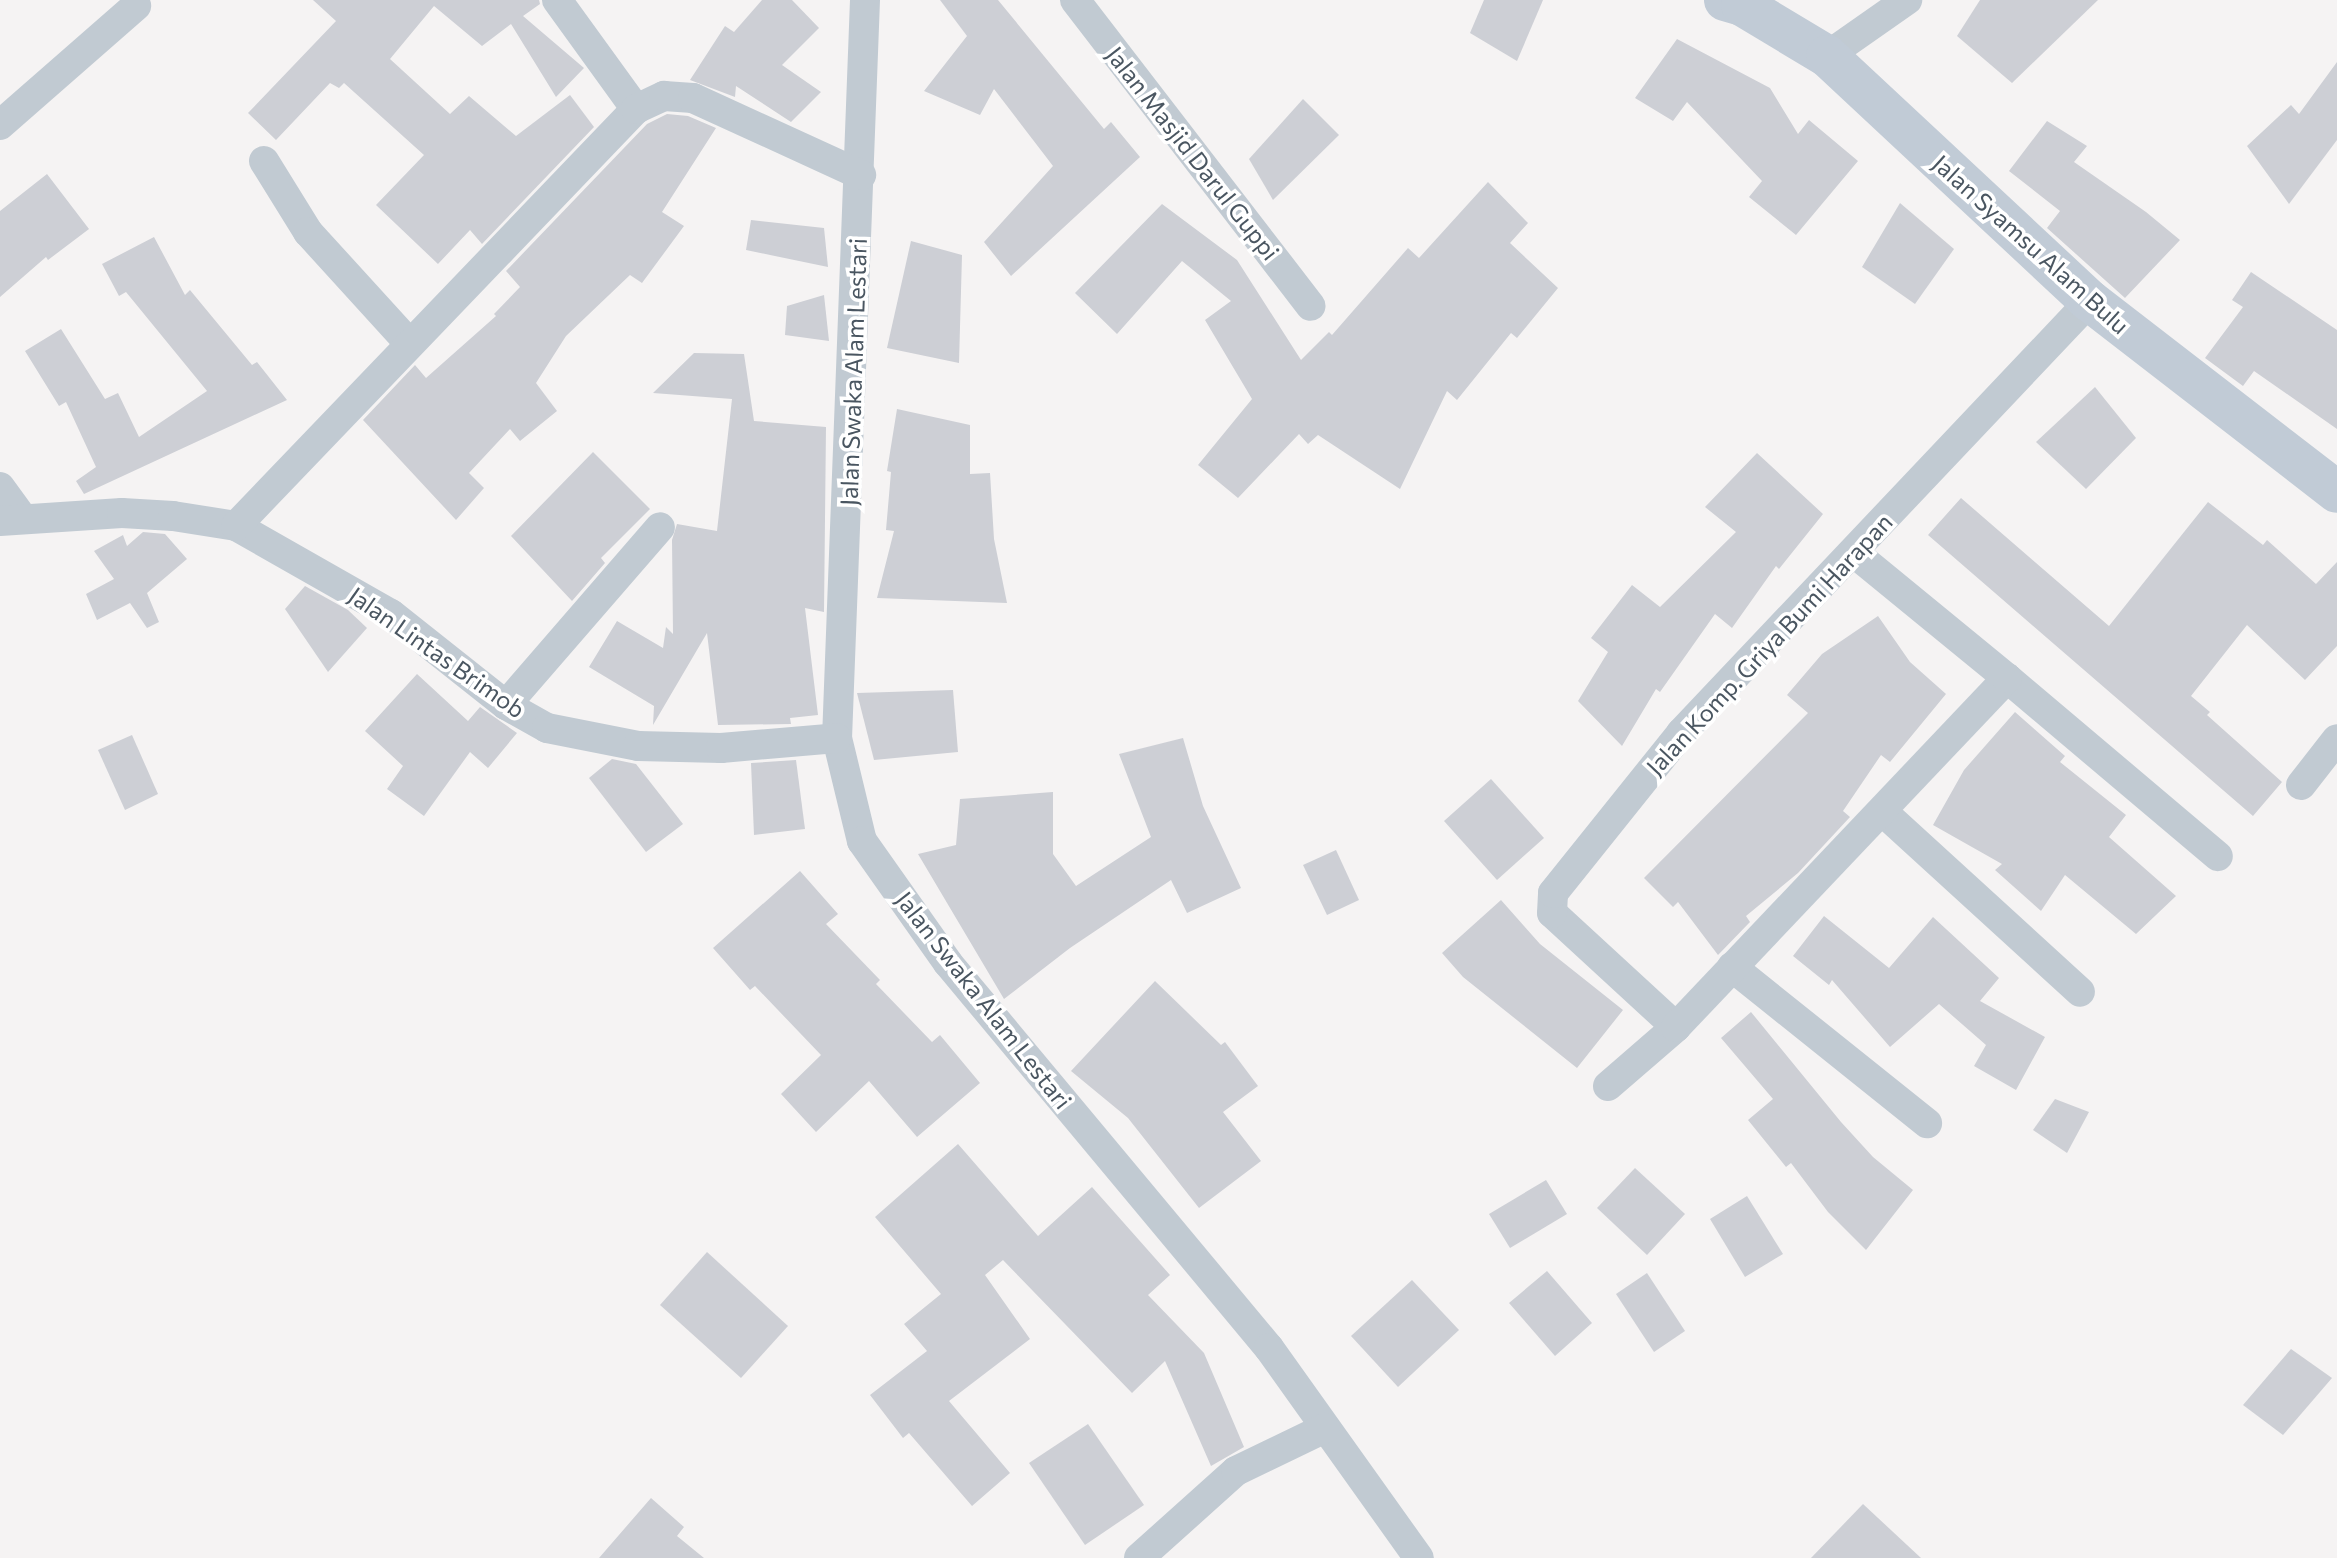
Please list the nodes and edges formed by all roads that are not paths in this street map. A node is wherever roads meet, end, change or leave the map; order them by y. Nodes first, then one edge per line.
1 (557, 0) edge
2 (865, 0) edge
3 (1075, 0) edge
4 (1725, 0) edge
5 (1907, 0) edge
6 (136, 6) dead end
7 (1827, 56) junction
8 (636, 109) junction
9 (0, 125) edge
10 (264, 161) dead end
11 (861, 175) junction
12 (2090, 301) junction
13 (1311, 306) dead end
14 (409, 343) junction
15 (0, 487) edge
16 (2337, 492) edge
17 (12, 520) edge
18 (236, 526) junction
19 (660, 527) dead end
20 (1853, 552) junction
21 (2007, 678) junction
22 (506, 705) junction
23 (837, 738) junction
24 (2337, 739) edge
25 (2301, 785) dead end
26 (1882, 811) junction
27 (2218, 856) dead end
28 (1732, 967) junction
29 (2080, 992) dead end
30 (1676, 1027) junction
31 (1608, 1086) dead end
32 (1927, 1123) dead end
33 (1325, 1428) junction
34 (1139, 1558) edge
35 (1419, 1558) edge

1 - 8 street
2 - 11 street, Jalan Swaka Alam Lestari
3 - 13 street, Jalan Masjid Darul Guppi
4 - 7 street, Jalan Syamsu Alam Bulu
5 - 7 street
6 - 9 street
7 - 12 street, Jalan Syamsu Alam Bulu
8 - 11 street
8 - 14 street
10 - 14 street
11 - 23 street, Jalan Swaka Alam Lestari
12 - 16 street, Jalan Syamsu Alam Bulu
12 - 20 street, Jalan Komp. Griya Bumi Harapan
14 - 18 street
15 - 17 street
17 - 18 street, Jalan Lintas Brimob
18 - 22 street, Jalan Lintas Brimob
19 - 22 street
20 - 21 street
20 - 30 street, Jalan Komp. Griya Bumi Harapan
21 - 26 street
21 - 27 street
22 - 23 street, Jalan Lintas Brimob
23 - 33 street, Jalan Swaka Alam Lestari
24 - 25 street
26 - 28 street
26 - 29 street
28 - 30 street
28 - 32 street
30 - 31 street
33 - 34 street
33 - 35 street, Jalan Swaka Alam Lestari

